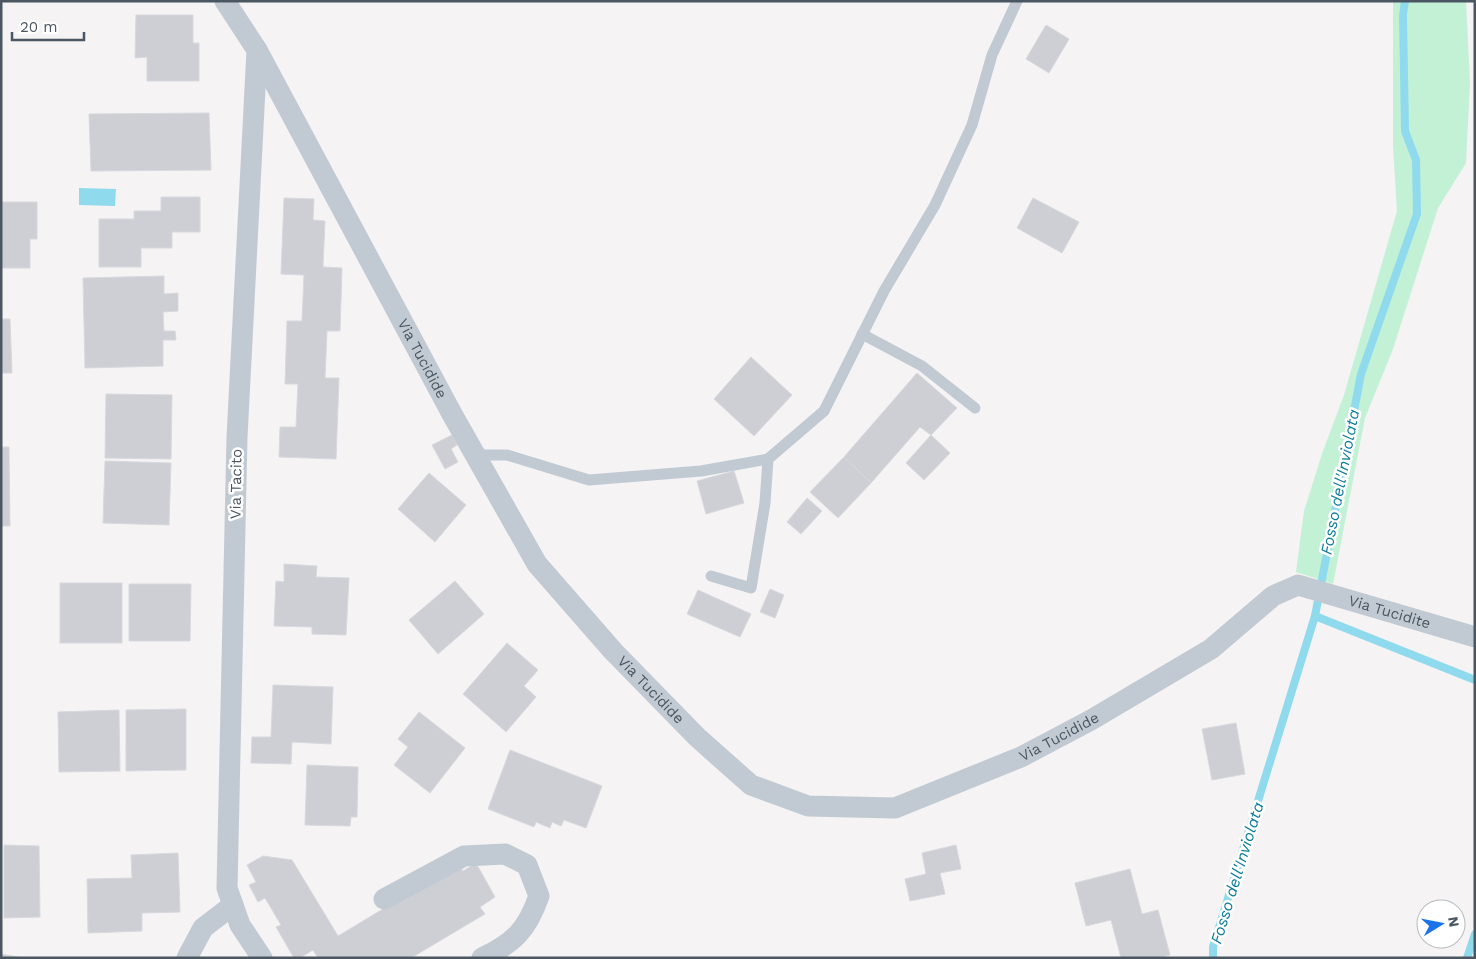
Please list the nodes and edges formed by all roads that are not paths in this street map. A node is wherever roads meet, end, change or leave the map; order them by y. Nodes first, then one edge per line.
1 (225, 1) edge
2 (1017, 1) edge
3 (257, 50) junction
4 (862, 334) junction
5 (975, 408) dead end
6 (475, 455) junction
7 (768, 460) junction
8 (711, 576) dead end
9 (1304, 587) joint
10 (1475, 637) edge
11 (384, 900) dead end
12 (233, 905) junction
13 (187, 958) edge
14 (262, 958) edge
15 (482, 958) edge

1 - 3 street
2 - 4 lane
3 - 6 street, Via Tucidide
3 - 12 street, Via Tacito
4 - 5 lane
4 - 7 lane
6 - 7 lane
6 - 9 street, Via Tucidide
7 - 8 lane
9 - 10 street, Via Tucidite
11 - 15 street
12 - 13 street
12 - 14 street, Via Tacito

